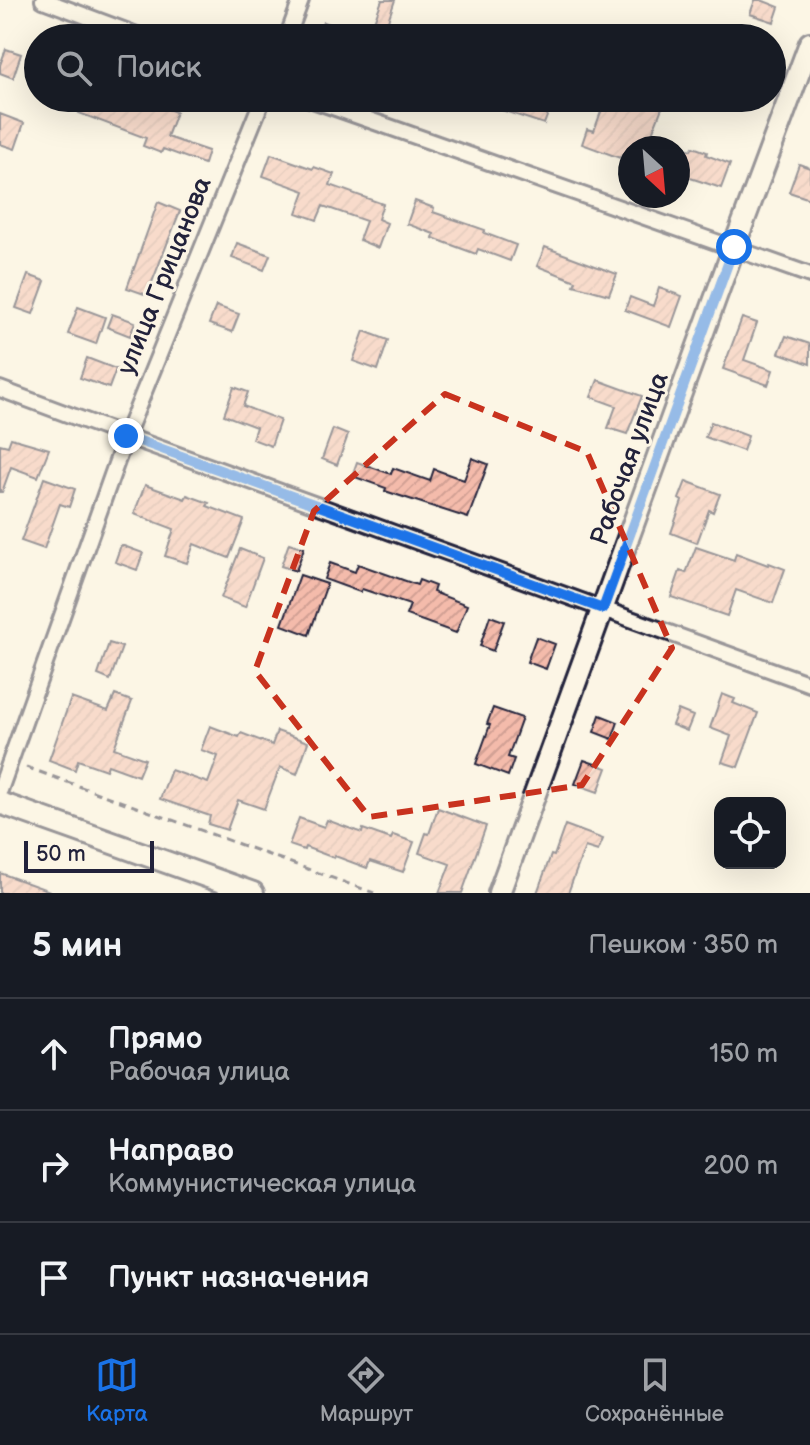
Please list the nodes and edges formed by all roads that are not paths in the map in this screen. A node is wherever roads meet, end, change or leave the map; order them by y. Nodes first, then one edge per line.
1 (43, 0) edge
2 (301, 0) edge
3 (107, 24) edge
4 (292, 24) edge
5 (810, 43) edge
6 (786, 107) edge
7 (257, 112) edge
8 (347, 112) edge
9 (784, 112) edge
10 (734, 247) junction
11 (810, 275) edge
12 (0, 389) edge
13 (126, 436) junction
14 (603, 609) junction
15 (810, 684) edge
16 (0, 790) edge
17 (0, 803) edge
18 (253, 893) edge
19 (499, 893) edge

1 - 3 street
2 - 4 street
5 - 6 street, Рабочая улица
7 - 13 street, улица Грицанова
8 - 10 street
9 - 10 street, Рабочая улица
10 - 11 street
10 - 14 street, Рабочая улица
12 - 13 street
13 - 14 street
13 - 16 street, улица Грицанова
14 - 15 street
14 - 19 street, Рабочая улица
17 - 18 street

